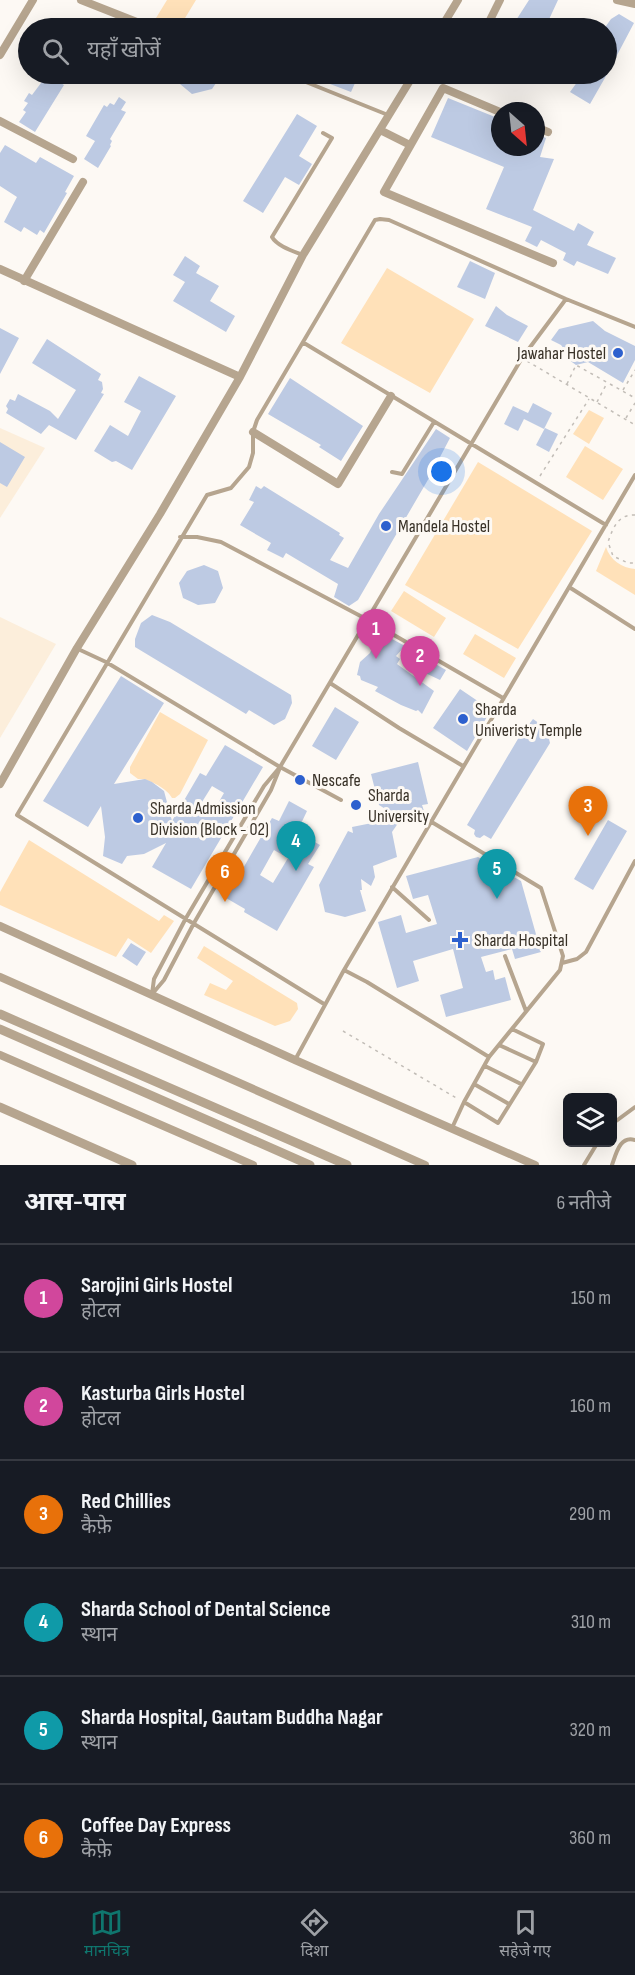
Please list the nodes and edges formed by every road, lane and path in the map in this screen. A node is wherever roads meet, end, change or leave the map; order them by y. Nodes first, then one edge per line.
1 (33, 0) edge
2 (81, 0) edge
3 (458, 0) edge
4 (500, 0) edge
5 (617, 0) edge
6 (635, 4) edge
7 (22, 18) edge
8 (127, 18) edge
9 (447, 18) edge
10 (491, 18) edge
11 (18, 25) edge
12 (0, 55) edge
13 (311, 84) edge
14 (408, 84) edge
15 (491, 108) edge
16 (389, 115) junction
17 (0, 121) edge
18 (380, 130) junction
19 (545, 131) edge
20 (548, 132) dead end
21 (323, 133) dead end
22 (410, 145) junction
23 (73, 159) dead end
24 (83, 182) dead end
25 (303, 255) junction
26 (553, 262) dead end
27 (0, 269) edge
28 (24, 280) junction
29 (566, 299) junction
30 (635, 327) edge
31 (304, 343) junction
32 (522, 357) junction
33 (635, 370) edge
34 (240, 377) junction
35 (608, 382) junction
36 (566, 384) junction
37 (622, 391) junction
38 (391, 396) junction
39 (590, 398) junction
40 (635, 398) edge
41 (597, 402) junction
42 (635, 404) edge
43 (625, 419) junction
44 (434, 422) junction
45 (635, 425) edge
46 (253, 432) junction
47 (471, 444) junction
48 (392, 472) dead end
49 (635, 475) edge
50 (536, 483) junction
51 (635, 515) edge
52 (606, 525) junction
53 (180, 537) junction
54 (635, 563) edge
55 (569, 587) junction
56 (368, 620) junction
57 (635, 629) edge
58 (77, 648) junction
59 (106, 662) junction
60 (330, 683) junction
61 (503, 698) junction
62 (463, 766) junction
63 (280, 767) junction
64 (0, 784) edge
65 (341, 800) dead end
66 (430, 821) junction
67 (635, 861) edge
68 (392, 887) junction
69 (186, 918) junction
70 (429, 920) dead end
71 (194, 923) junction
72 (0, 926) edge
73 (505, 956) dead end
74 (562, 963) junction
75 (344, 970) junction
76 (0, 977) edge
77 (152, 994) junction
78 (324, 1004) junction
79 (526, 1012) junction
80 (0, 1014) edge
81 (0, 1029) edge
82 (512, 1029) junction
83 (343, 1031) dead end
84 (499, 1045) junction
85 (0, 1055) edge
86 (489, 1057) junction
87 (295, 1060) junction
88 (536, 1062) junction
89 (485, 1066) junction
90 (474, 1084) junction
91 (521, 1084) junction
92 (464, 1102) junction
93 (509, 1104) junction
94 (0, 1107) edge
95 (635, 1107) edge
96 (617, 1120) edge
97 (452, 1129) junction
98 (635, 1140) edge
99 (595, 1147) edge
100 (132, 1165) edge
101 (253, 1165) edge
102 (310, 1165) edge
103 (347, 1165) edge
104 (425, 1165) edge
105 (535, 1165) edge
106 (584, 1165) edge
107 (612, 1165) edge

1 - 7 street
2 - 8 street
3 - 9 street
4 - 10 street
5 - 6 street
11 - 12 street
13 - 16 lane
14 - 16 street
15 - 22 street
16 - 18 street
17 - 23 street
18 - 22 street
18 - 25 street
19 - 20 street
21 - 25 lane
22 - 26 street
24 - 28 street
25 - 34 street
27 - 28 street
28 - 34 street
29 - 30 lane
29 - 31 lane
29 - 32 lane
31 - 38 lane
31 - 46 lane
32 - 36 path
32 - 47 lane
33 - 37 path
34 - 58 street
35 - 36 path
35 - 37 path
35 - 41 path
36 - 39 path
37 - 40 path
38 - 44 lane
38 - 46 street
39 - 41 path
39 - 50 path
41 - 43 path
42 - 43 path
43 - 45 path
44 - 47 lane
44 - 48 lane
46 - 53 lane
47 - 50 lane
47 - 56 lane
49 - 52 lane
50 - 52 lane
51 - 54 path
52 - 55 lane
53 - 56 lane
53 - 59 lane
55 - 57 lane
55 - 61 lane
56 - 60 lane
56 - 61 lane
58 - 59 lane
58 - 64 street
59 - 63 lane
59 - 69 lane
60 - 62 lane
60 - 63 lane
61 - 62 lane
62 - 66 lane
63 - 65 lane
63 - 69 lane
63 - 71 lane
66 - 68 lane
66 - 74 lane
67 - 74 lane
68 - 70 lane
68 - 75 lane
69 - 71 lane
69 - 77 lane
71 - 77 lane
71 - 78 lane
72 - 77 street
73 - 79 lane
74 - 79 lane
75 - 78 lane
75 - 86 lane
76 - 104 street
77 - 87 street
78 - 87 lane
79 - 82 lane
80 - 103 street
81 - 102 street
82 - 84 lane
82 - 88 lane
83 - 92 path
84 - 86 lane
84 - 88 lane
85 - 101 street
86 - 89 lane
87 - 97 street
88 - 91 lane
89 - 90 lane
89 - 91 lane
90 - 92 lane
90 - 93 lane
91 - 93 lane
92 - 93 lane
92 - 97 lane
94 - 100 street
95 - 96 lane
97 - 105 street
98 - 107 lane
99 - 106 lane

